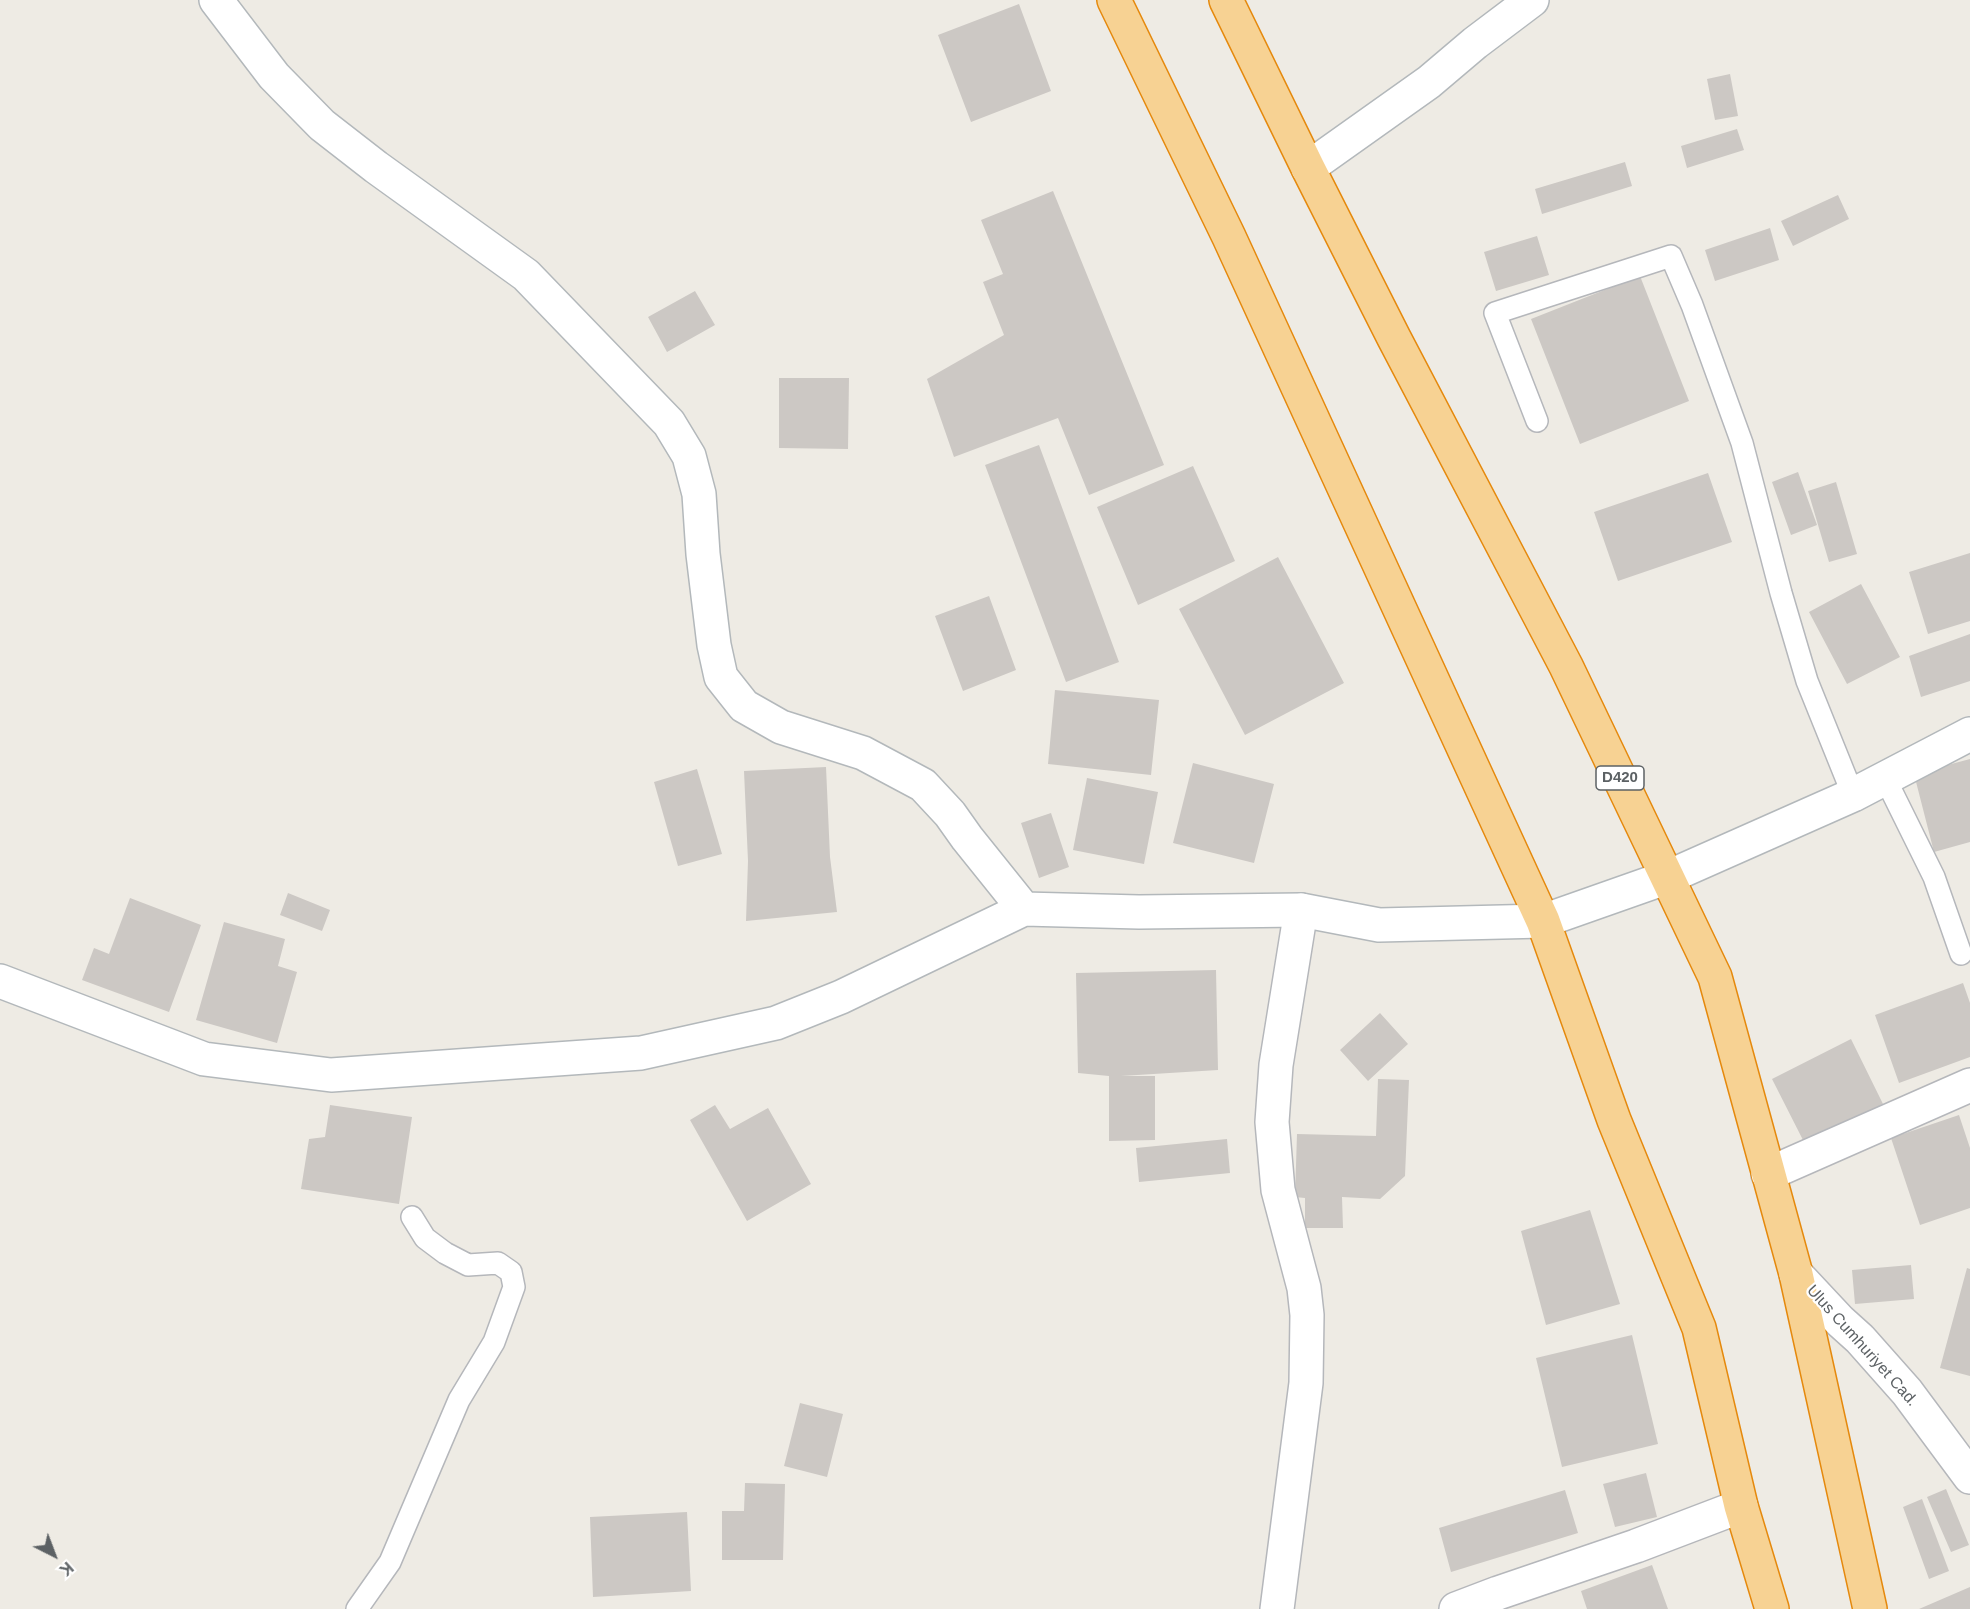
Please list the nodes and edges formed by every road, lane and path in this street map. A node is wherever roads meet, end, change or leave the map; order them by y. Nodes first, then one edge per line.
1 (216, 0) edge
2 (1114, 0) edge
3 (1226, 0) edge
4 (1532, 0) edge
5 (1308, 168) junction
6 (1537, 421) dead end
7 (1970, 734) edge
8 (1885, 778) junction
9 (1853, 795) junction
10 (1668, 877) junction
11 (1024, 909) junction
12 (1301, 910) junction
13 (1543, 921) junction
14 (1961, 954) dead end
15 (0, 981) edge
16 (1970, 1085) edge
17 (1768, 1174) junction
18 (412, 1217) dead end
19 (1796, 1274) junction
20 (1970, 1477) edge
21 (1741, 1506) junction
22 (357, 1609) edge
23 (1277, 1609) edge
24 (1456, 1609) edge
25 (1772, 1609) edge
26 (1870, 1609) edge

1 - 11 street
2 - 13 highway
3 - 5 highway, D420
4 - 5 street
5 - 10 highway, D420
6 - 9 lane
7 - 8 street
8 - 9 street
8 - 14 lane
9 - 10 street
10 - 13 street
10 - 17 highway, D420
11 - 12 street
11 - 15 street
12 - 13 street
12 - 23 street
13 - 21 highway
16 - 17 street
17 - 19 highway, D420
18 - 22 lane
19 - 20 street, Ulus Cumhuriyet Cad.
19 - 26 highway, D420
21 - 24 street
21 - 25 highway

